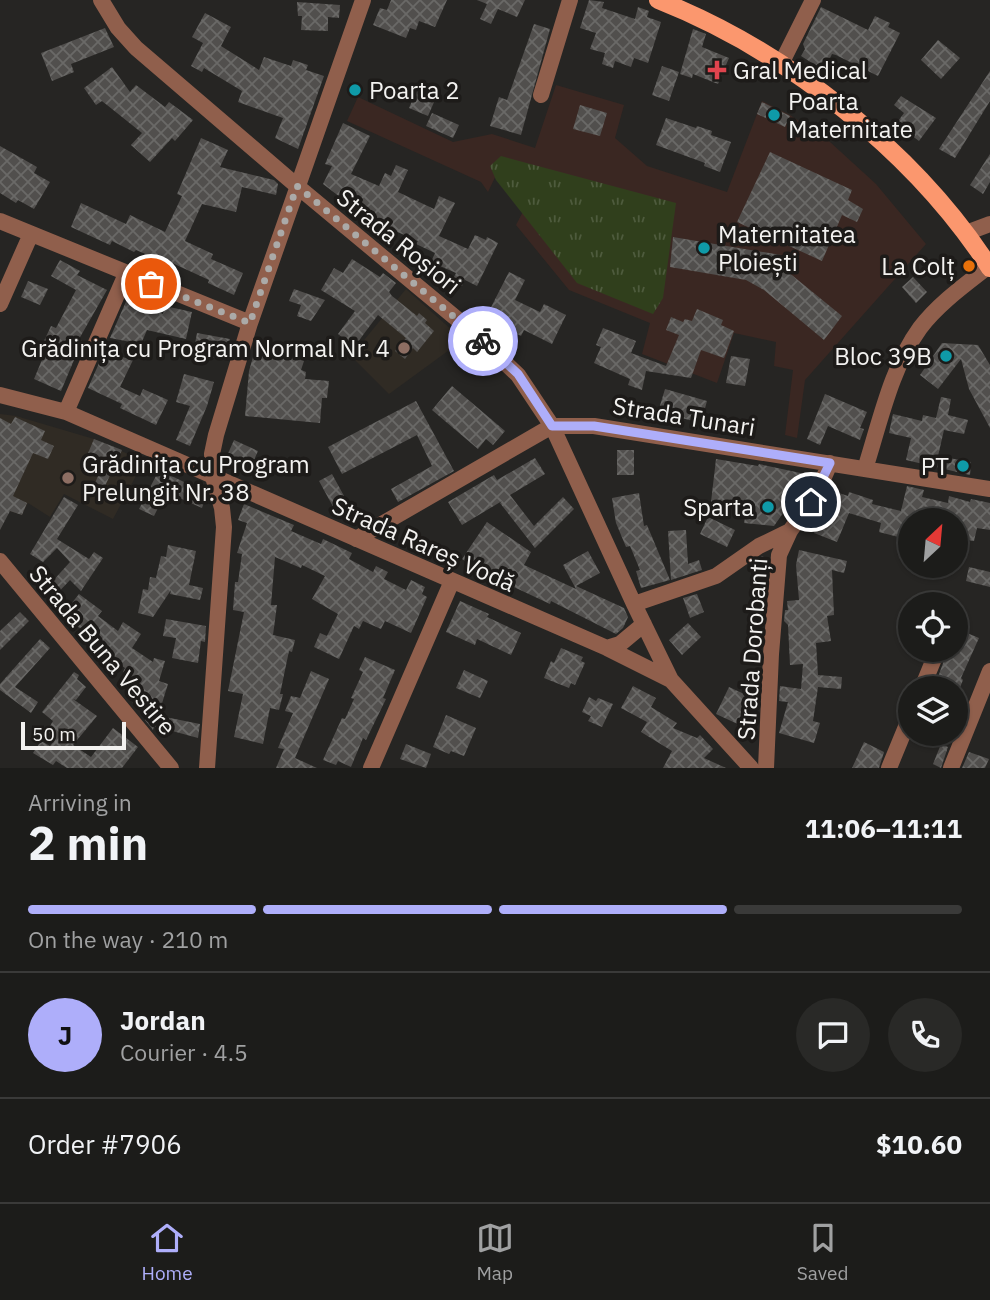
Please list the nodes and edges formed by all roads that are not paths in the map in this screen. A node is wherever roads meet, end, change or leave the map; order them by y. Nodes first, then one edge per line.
1 (101, 0) edge
2 (363, 0) edge
3 (570, 0) edge
4 (658, 0) edge
5 (813, 0) edge
6 (781, 64) junction
7 (541, 95) dead end
8 (297, 186) junction
9 (0, 221) edge
10 (990, 224) edge
11 (966, 233) junction
12 (31, 234) junction
13 (989, 267) edge
14 (126, 274) junction
15 (0, 304) edge
16 (250, 323) junction
17 (0, 396) edge
18 (66, 412) junction
19 (552, 426) junction
20 (830, 463) junction
21 (865, 469) junction
22 (213, 477) junction
23 (990, 489) edge
24 (790, 531) junction
25 (356, 539) junction
26 (0, 561) edge
27 (452, 581) junction
28 (634, 604) junction
29 (644, 624) junction
30 (607, 648) junction
31 (990, 671) edge
32 (671, 680) junction
33 (898, 746) edge
34 (171, 768) edge
35 (207, 768) edge
36 (371, 768) edge
37 (751, 768) edge
38 (766, 768) edge
39 (889, 768) edge
40 (951, 768) edge

1 - 8 street, Strada Roșiori
2 - 8 street
3 - 7 street
4 - 6 main road
5 - 6 street
6 - 11 main road
8 - 16 street
8 - 19 street, Strada Roșiori
9 - 12 street
10 - 11 street
11 - 13 main road
12 - 14 street
12 - 15 street
13 - 21 street
14 - 16 street
14 - 18 street
16 - 22 street
17 - 18 street, Strada Rareș Vodă
18 - 22 street, Strada Rareș Vodă
19 - 20 street, Strada Tunari
19 - 25 street, Strada Tunari
19 - 28 street, Strada Roșiori
20 - 21 street, Strada Tunari
20 - 24 street, Strada Dorobanți
21 - 23 street, Strada Tunari
22 - 25 street, Strada Rareș Vodă
22 - 35 street
24 - 28 street
24 - 38 street, Strada Dorobanți
25 - 27 street, Strada Rareș Vodă
26 - 34 street, Strada Buna Vestire
27 - 30 street, Strada Rareș Vodă
27 - 36 street
28 - 29 street, Strada Roșiori
29 - 30 street
29 - 32 street, Strada Roșiori
30 - 32 street, Strada Rareș Vodă
31 - 40 street
32 - 37 street, Strada Roșiori
33 - 39 street

